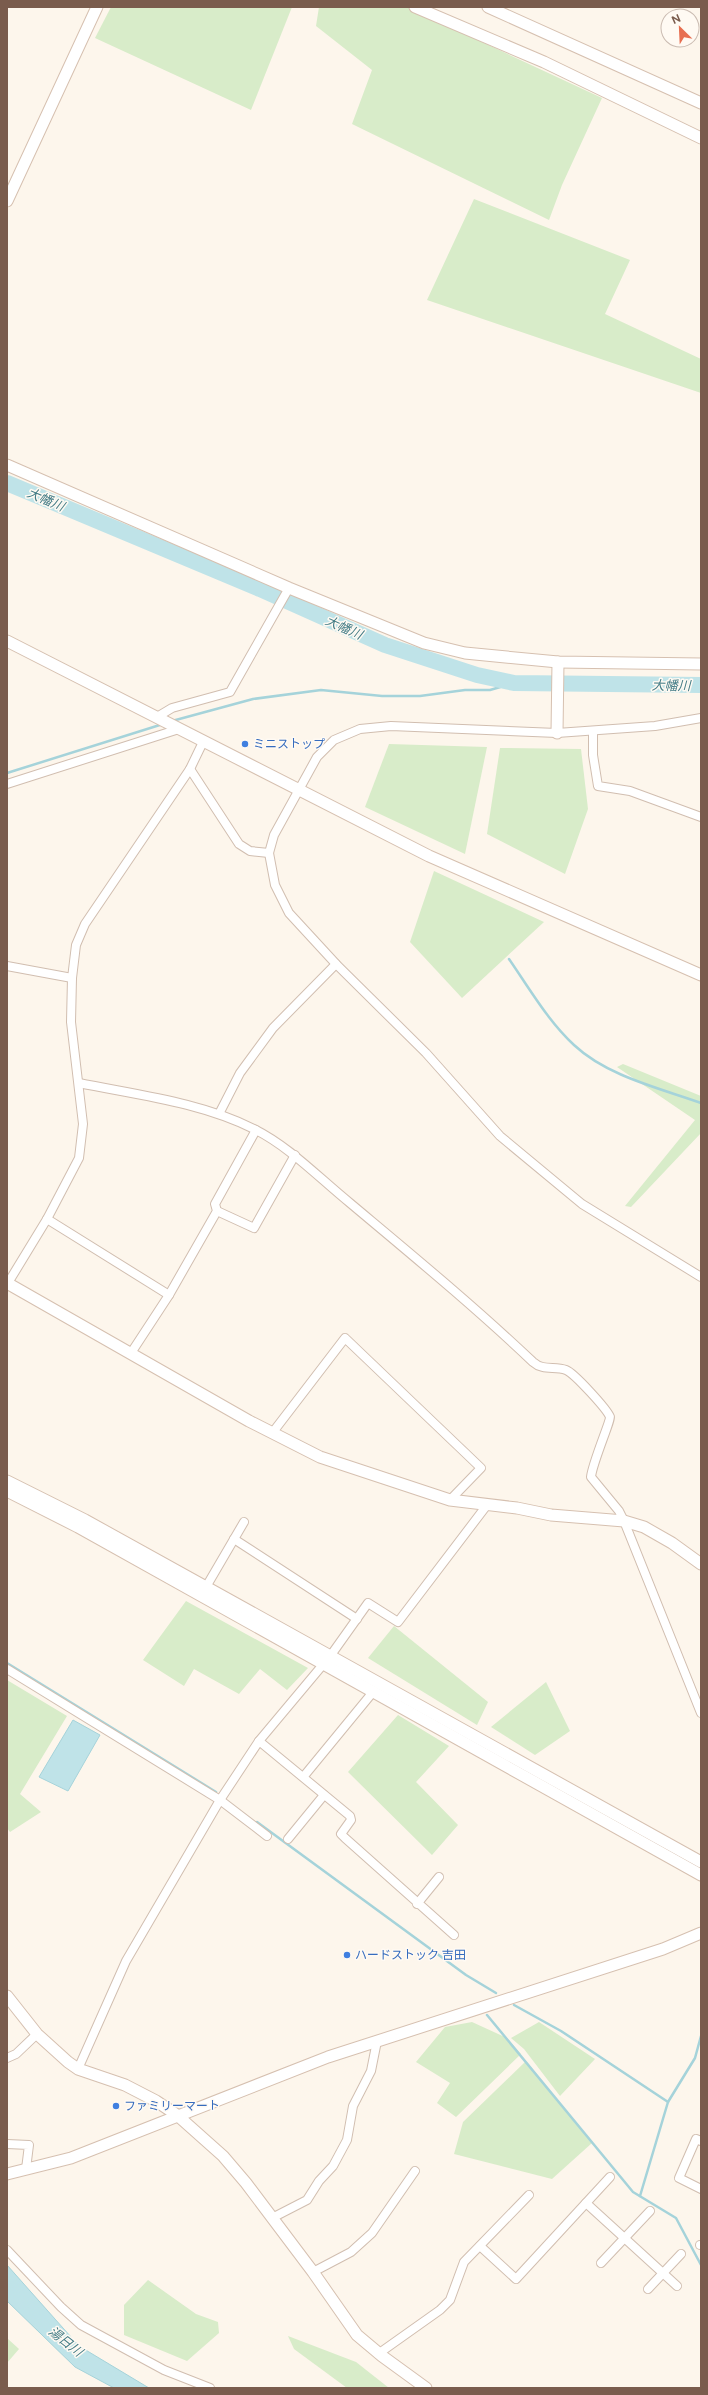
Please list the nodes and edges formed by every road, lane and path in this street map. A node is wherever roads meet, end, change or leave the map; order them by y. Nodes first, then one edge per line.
1 (97, 7) edge
2 (415, 7) edge
3 (488, 7) edge
4 (701, 103) edge
5 (701, 138) edge
6 (8, 196) edge
7 (7, 465) edge
8 (289, 588) junction
9 (7, 641) edge
10 (558, 662) junction
11 (701, 664) edge
12 (159, 718) junction
13 (701, 718) edge
14 (177, 727) junction
15 (593, 731) junction
16 (557, 732) junction
17 (203, 742) junction
18 (190, 769) junction
19 (7, 784) edge
20 (298, 790) junction
21 (701, 817) edge
22 (269, 853) junction
23 (336, 964) junction
24 (7, 966) edge
25 (701, 975) edge
26 (72, 978) junction
27 (79, 1083) junction
28 (219, 1114) junction
29 (256, 1130) junction
30 (295, 1155) junction
31 (218, 1211) junction
32 (47, 1219) junction
33 (701, 1277) edge
34 (7, 1283) edge
35 (169, 1295) junction
36 (131, 1353) junction
37 (273, 1432) junction
38 (7, 1481) edge
39 (7, 1491) edge
40 (450, 1500) junction
41 (487, 1505) junction
42 (624, 1521) junction
43 (244, 1522) dead end
44 (234, 1539) junction
45 (701, 1564) edge
46 (206, 1587) junction
47 (357, 1618) junction
48 (331, 1655) junction
49 (323, 1664) junction
50 (7, 1669) edge
51 (373, 1692) junction
52 (701, 1713) edge
53 (259, 1740) junction
54 (304, 1776) junction
55 (324, 1794) junction
56 (220, 1800) junction
57 (267, 1836) dead end
58 (288, 1839) dead end
59 (701, 1862) edge
60 (701, 1875) edge
61 (439, 1876) dead end
62 (417, 1904) junction
63 (701, 1933) edge
64 (454, 1935) dead end
65 (7, 1996) edge
66 (37, 2034) junction
67 (377, 2041) junction
68 (7, 2058) edge
69 (78, 2069) junction
70 (177, 2115) junction
71 (701, 2141) edge
72 (7, 2144) edge
73 (26, 2169) junction
74 (415, 2171) dead end
75 (7, 2174) edge
76 (610, 2177) dead end
77 (701, 2189) edge
78 (529, 2195) dead end
79 (586, 2203) junction
80 (650, 2212) dead end
81 (272, 2218) junction
82 (624, 2238) junction
83 (480, 2246) junction
84 (7, 2250) edge
85 (681, 2254) dead end
86 (602, 2263) dead end
87 (313, 2272) junction
88 (663, 2274) junction
89 (677, 2286) dead end
90 (648, 2289) dead end
91 (378, 2354) junction
92 (210, 2388) edge
93 (426, 2388) edge

1 - 6 street
2 - 5 street
3 - 4 street
7 - 8 street
8 - 10 street
8 - 12 street
9 - 12 street
10 - 11 street
10 - 16 street
12 - 14 street
13 - 15 street
14 - 17 street
14 - 19 street
15 - 16 street
15 - 21 street
16 - 20 street
17 - 18 street
17 - 20 street
18 - 22 street
18 - 26 street
20 - 22 street
20 - 25 street
22 - 23 street
23 - 28 street
23 - 33 street
24 - 26 street
26 - 27 street
27 - 28 street
27 - 32 street
28 - 29 street
29 - 30 street
29 - 31 street
30 - 31 street
30 - 42 street
31 - 35 street
32 - 34 street
32 - 35 street
34 - 36 street
35 - 36 street
36 - 37 street
37 - 40 street
37 - 40 street
38 - 46 street
39 - 49 street
40 - 41 street
41 - 42 street
41 - 47 street
42 - 45 street
42 - 52 street
43 - 44 street
44 - 46 street
44 - 47 street
46 - 48 street
47 - 48 street
48 - 49 street
48 - 59 street
49 - 51 street
49 - 53 street
50 - 56 street
51 - 54 street
51 - 60 street
53 - 54 street
53 - 56 street
54 - 55 street
55 - 58 street
55 - 62 street
56 - 57 street
56 - 69 street
61 - 62 street
62 - 64 street
63 - 67 street
65 - 66 street
66 - 68 street
66 - 69 street
67 - 70 street
67 - 81 street
69 - 70 street
70 - 73 street
70 - 81 street
71 - 77 street
72 - 73 street
73 - 75 street
74 - 87 street
76 - 79 street
78 - 83 street
79 - 82 street
79 - 83 street
80 - 82 street
81 - 87 street
82 - 86 street
82 - 88 street
83 - 91 street
84 - 92 street
85 - 88 street
87 - 91 street
88 - 89 street
88 - 90 street
91 - 93 street

